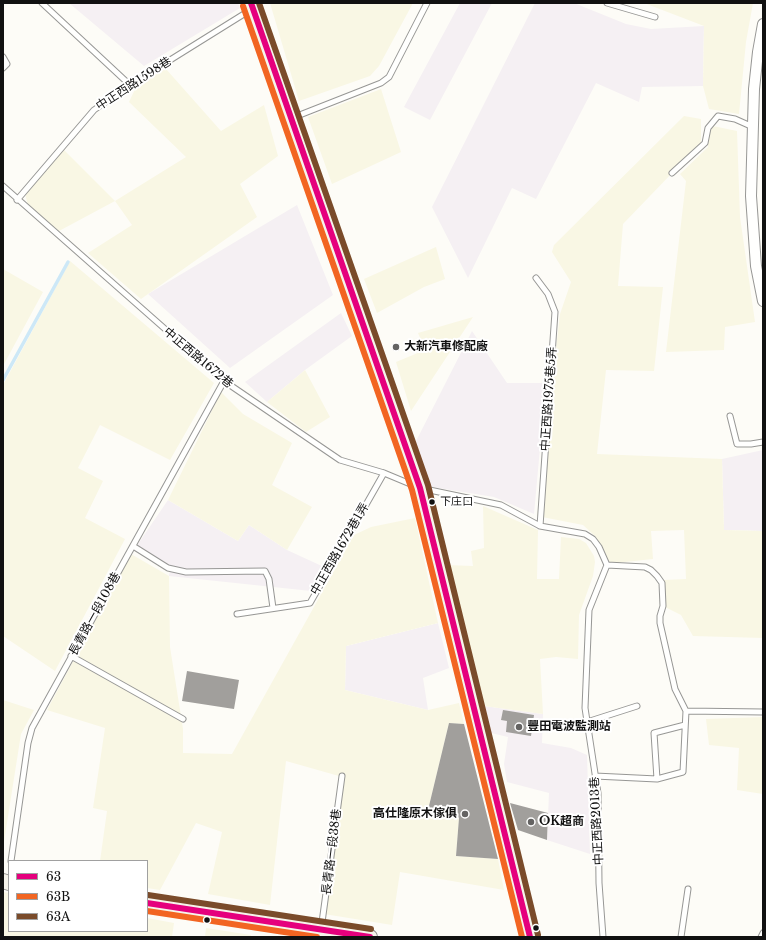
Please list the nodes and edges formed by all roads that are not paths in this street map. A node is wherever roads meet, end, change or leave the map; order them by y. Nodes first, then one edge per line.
1 (42, 3) edge
2 (428, 3) edge
3 (607, 3) edge
4 (252, 6) edge
5 (655, 17) dead end
6 (763, 24) edge
7 (3, 57) edge
8 (3, 68) edge
9 (130, 85) junction
10 (291, 118) junction
11 (753, 127) junction
12 (672, 173) dead end
13 (3, 186) edge
14 (17, 200) junction
15 (536, 278) dead end
16 (763, 301) edge
17 (224, 381) junction
18 (730, 416) dead end
19 (763, 442) edge
20 (384, 472) junction
21 (420, 488) junction
22 (540, 526) junction
23 (133, 546) junction
24 (607, 565) junction
25 (273, 608) junction
26 (237, 614) dead end
27 (72, 656) junction
28 (637, 706) dead end
29 (686, 711) junction
30 (763, 712) edge
31 (183, 719) dead end
32 (587, 722) junction
33 (685, 725) junction
34 (342, 776) dead end
35 (595, 776) junction
36 (657, 779) junction
37 (12, 860) edge
38 (688, 889) dead end
39 (148, 903) edge
40 (320, 933) edge
41 (763, 933) edge
42 (370, 937) edge
43 (530, 937) edge
44 (603, 937) edge
45 (681, 937) edge
46 (761, 937) edge

1 - 9 lane
2 - 10 lane
3 - 5 lane
4 - 9 lane, 中正西路1598巷
4 - 10 main road
6 - 11 street
7 - 8 lane
9 - 14 lane, 中正西路1598巷
10 - 21 main road
11 - 12 lane
11 - 16 street
13 - 14 lane, 中正西路1672巷
14 - 17 lane, 中正西路1672巷
15 - 22 lane, 中正西路1975巷5弄
17 - 20 lane, 中正西路1672巷
17 - 23 lane, 長青路一段108巷
18 - 19 lane
20 - 21 lane, 中正西路1672巷
20 - 25 lane, 中正西路1672巷1弄
21 - 22 lane, 中正西路1672巷
21 - 43 main road
22 - 24 lane, 中正西路1672巷
23 - 25 lane
23 - 27 lane, 長青路一段108巷
24 - 29 lane
24 - 32 lane, 中正西路2013巷
25 - 26 lane, 中正西路1672巷1弄
27 - 31 lane
27 - 37 lane, 長青路一段108巷
28 - 32 lane
29 - 30 lane
29 - 33 lane
32 - 35 lane, 中正西路2013巷
33 - 36 lane
33 - 36 lane
34 - 40 lane, 長青路一段38巷
35 - 36 lane
35 - 44 lane, 中正西路2013巷
38 - 45 lane
39 - 40 main road
40 - 42 main road
41 - 46 lane

